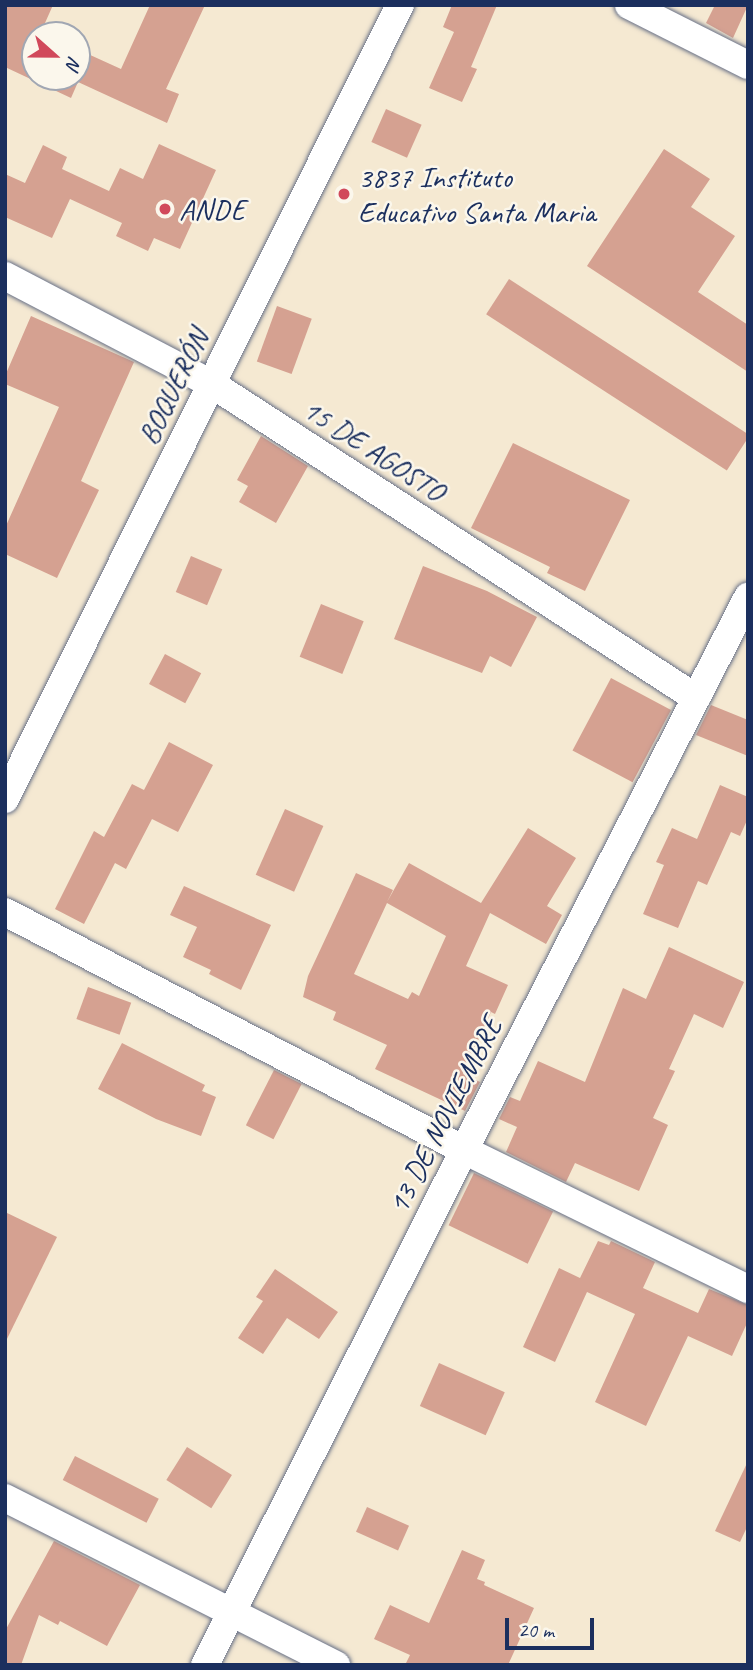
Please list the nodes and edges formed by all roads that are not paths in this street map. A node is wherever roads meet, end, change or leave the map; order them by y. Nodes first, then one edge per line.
1 (400, 5) edge
2 (629, 5) edge
3 (748, 65) edge
4 (5, 276) edge
5 (212, 384) junction
6 (744, 615) edge
7 (696, 698) junction
8 (5, 799) edge
9 (5, 912) edge
10 (464, 1150) junction
11 (748, 1289) edge
12 (5, 1498) edge
13 (231, 1612) junction
14 (205, 1665) edge
15 (336, 1665) edge

1 - 5 street, BOQUERÓN
2 - 3 street
4 - 5 street, 15 DE AGOSTO
5 - 7 street, 15 DE AGOSTO
5 - 8 street, BOQUERÓN
6 - 7 street, 13 DE NOVIEMBRE
7 - 10 street, 13 DE NOVIEMBRE
9 - 10 street
10 - 11 street
10 - 13 street, 13 DE NOVIEMBRE
12 - 13 street
13 - 14 street, 13 DE NOVIEMBRE
13 - 15 street

